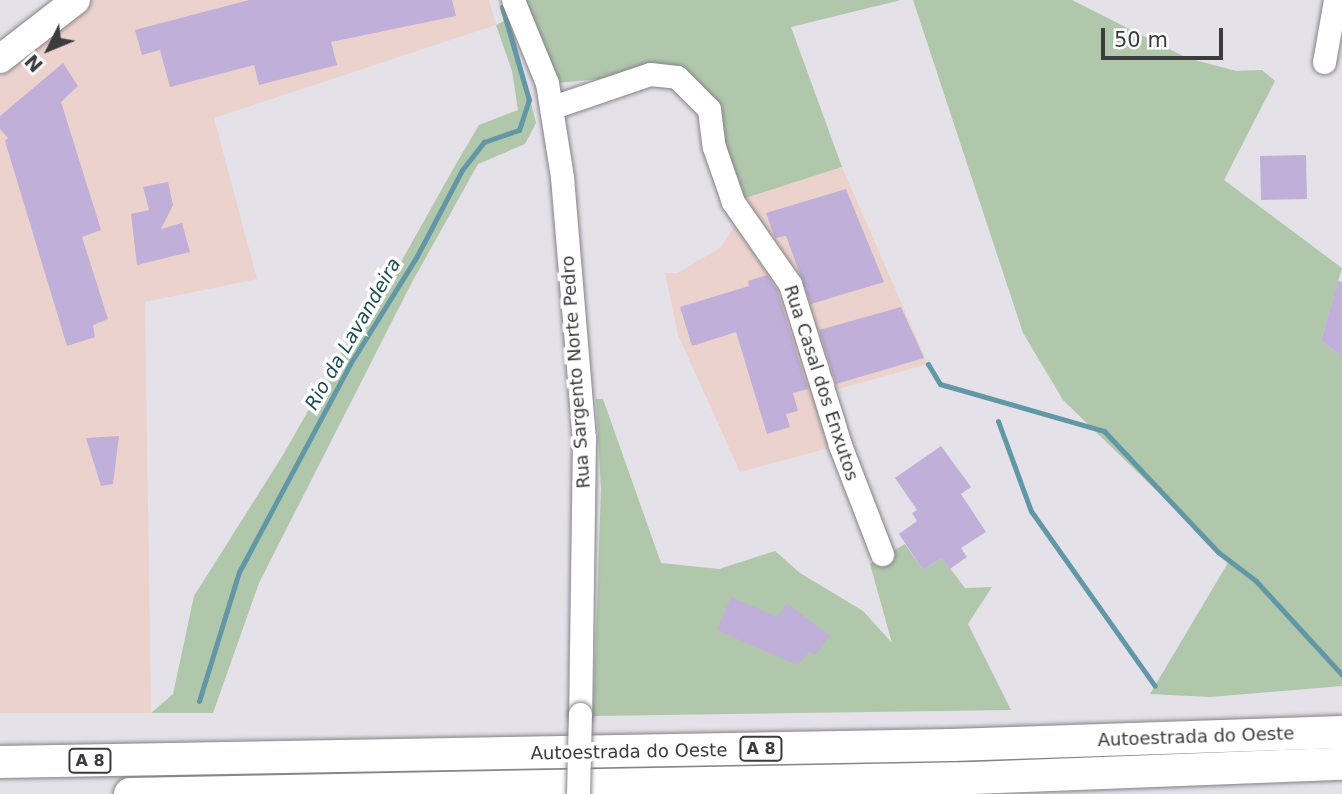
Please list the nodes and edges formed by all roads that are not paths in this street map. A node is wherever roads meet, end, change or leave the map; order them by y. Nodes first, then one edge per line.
1 (513, 0) edge
2 (1335, 0) edge
3 (64, 2) edge
4 (0, 40) edge
5 (0, 59) edge
6 (1324, 62) dead end
7 (553, 107) junction
8 (882, 554) dead end
9 (1342, 732) edge
10 (0, 762) edge
11 (1342, 764) edge
12 (130, 794) edge
13 (578, 794) edge

1 - 7 street, Rua Sargento Norte Pedro
2 - 6 street
3 - 4 main road
3 - 5 main road
7 - 8 street, Rua Casal dos Enxutos
7 - 13 street, Rua Sargento Norte Pedro, bridge
9 - 10 highway, Autoestrada do Oeste / A 8
11 - 12 highway, Autoestrada do Oeste / A 8

